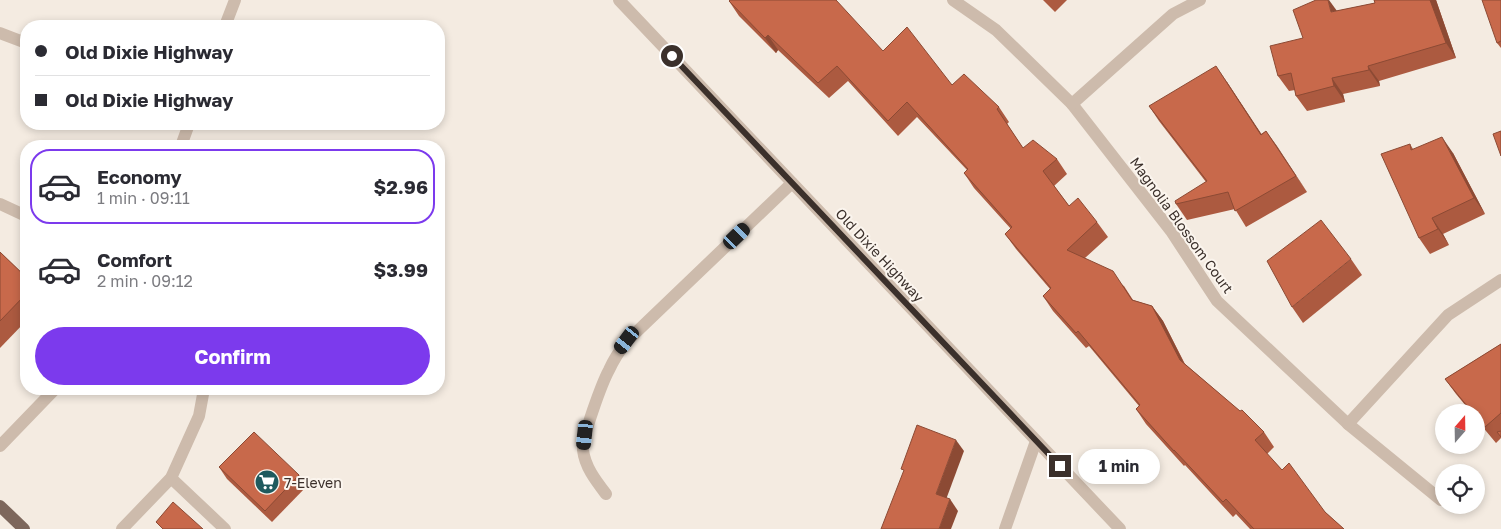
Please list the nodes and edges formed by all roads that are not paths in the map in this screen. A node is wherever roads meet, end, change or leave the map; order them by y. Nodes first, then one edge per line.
1 (235, 0) edge
2 (619, 0) edge
3 (953, 0) edge
4 (1200, 0) edge
5 (227, 20) edge
6 (0, 33) edge
7 (20, 41) edge
8 (1072, 104) junction
9 (792, 183) junction
10 (0, 204) edge
11 (20, 213) edge
12 (1501, 280) edge
13 (49, 395) edge
14 (203, 395) edge
15 (1348, 424) junction
16 (1036, 441) junction
17 (0, 446) edge
18 (171, 478) junction
19 (606, 494) dead end
20 (1435, 495) edge
21 (0, 506) edge
22 (24, 529) edge
23 (122, 529) edge
24 (225, 529) edge
25 (1005, 529) edge
26 (1120, 529) edge

1 - 5 street
2 - 9 street, Old Dixie Highway
3 - 8 street, Magnolia Blossom Court
4 - 8 street
6 - 7 street
8 - 15 street, Magnolia Blossom Court
9 - 16 street, Old Dixie Highway
9 - 19 street
10 - 11 street
12 - 15 street
13 - 17 street
14 - 18 street
15 - 20 street, Magnolia Blossom Court
16 - 25 street
16 - 26 street, Old Dixie Highway
18 - 23 street
18 - 24 street
21 - 22 main road

